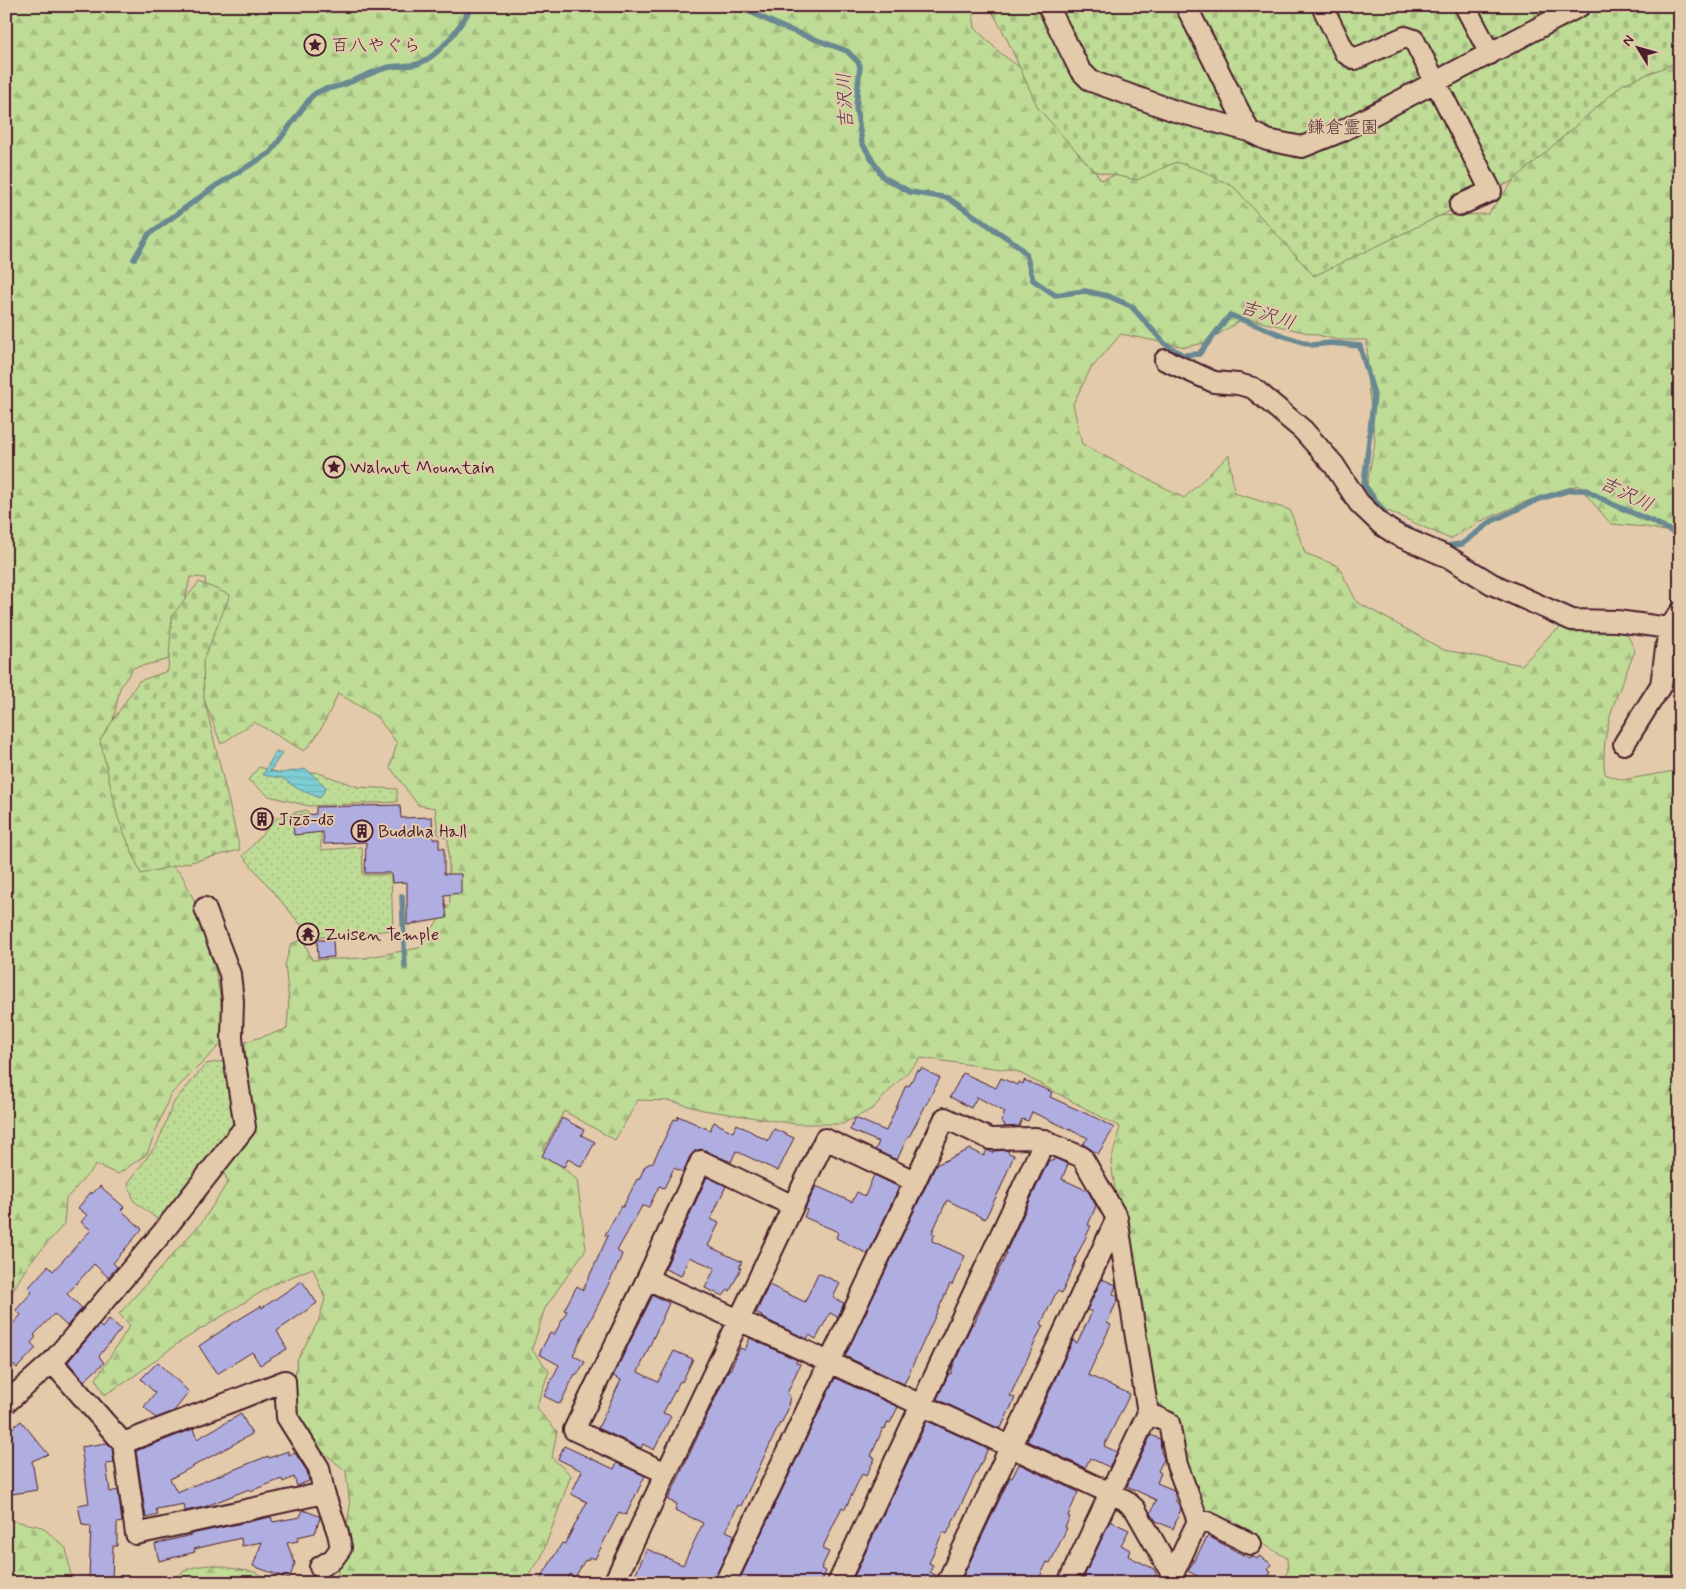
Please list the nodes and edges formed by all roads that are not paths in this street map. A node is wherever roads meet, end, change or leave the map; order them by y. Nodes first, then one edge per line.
1 (1048, 6) edge
2 (1186, 6) edge
3 (1322, 6) edge
4 (1465, 6) edge
5 (1580, 6) edge
6 (1490, 54) junction
7 (1435, 82) junction
8 (1249, 131) junction
9 (1460, 205) dead end
10 (1166, 360) dead end
11 (1674, 620) edge
12 (1624, 744) dead end
13 (205, 908) dead end
14 (1045, 1140) junction
15 (914, 1181) junction
16 (793, 1206) junction
17 (1117, 1218) junction
18 (647, 1279) junction
19 (739, 1320) junction
20 (52, 1362) junction
21 (829, 1362) junction
22 (6, 1403) edge
23 (921, 1404) junction
24 (1148, 1413) junction
25 (123, 1443) junction
26 (1011, 1446) junction
27 (666, 1473) junction
28 (1110, 1492) junction
29 (324, 1493) junction
30 (1198, 1521) junction
31 (1250, 1544) dead end
32 (320, 1567) dead end
33 (1175, 1578) edge
34 (614, 1583) edge
35 (725, 1583) edge
36 (838, 1583) edge
37 (947, 1583) edge
38 (1068, 1583) edge

1 - 8 street
2 - 8 street
3 - 7 street
4 - 6 street
5 - 6 street
6 - 7 street
7 - 8 street
7 - 9 street
10 - 11 street
11 - 12 street
13 - 20 street
14 - 15 street
14 - 17 street
14 - 23 street
15 - 16 street
15 - 21 street
16 - 18 street
16 - 19 street
17 - 24 street
17 - 26 street
18 - 19 street
18 - 27 street
19 - 21 street
19 - 27 street
20 - 22 street
20 - 25 street
21 - 23 street
21 - 35 street
23 - 26 street
23 - 36 street
24 - 28 street
24 - 30 street
25 - 29 street
25 - 29 street
26 - 28 street
26 - 37 street
27 - 34 street
28 - 33 street
28 - 38 street
29 - 32 street
30 - 31 street
30 - 33 street

